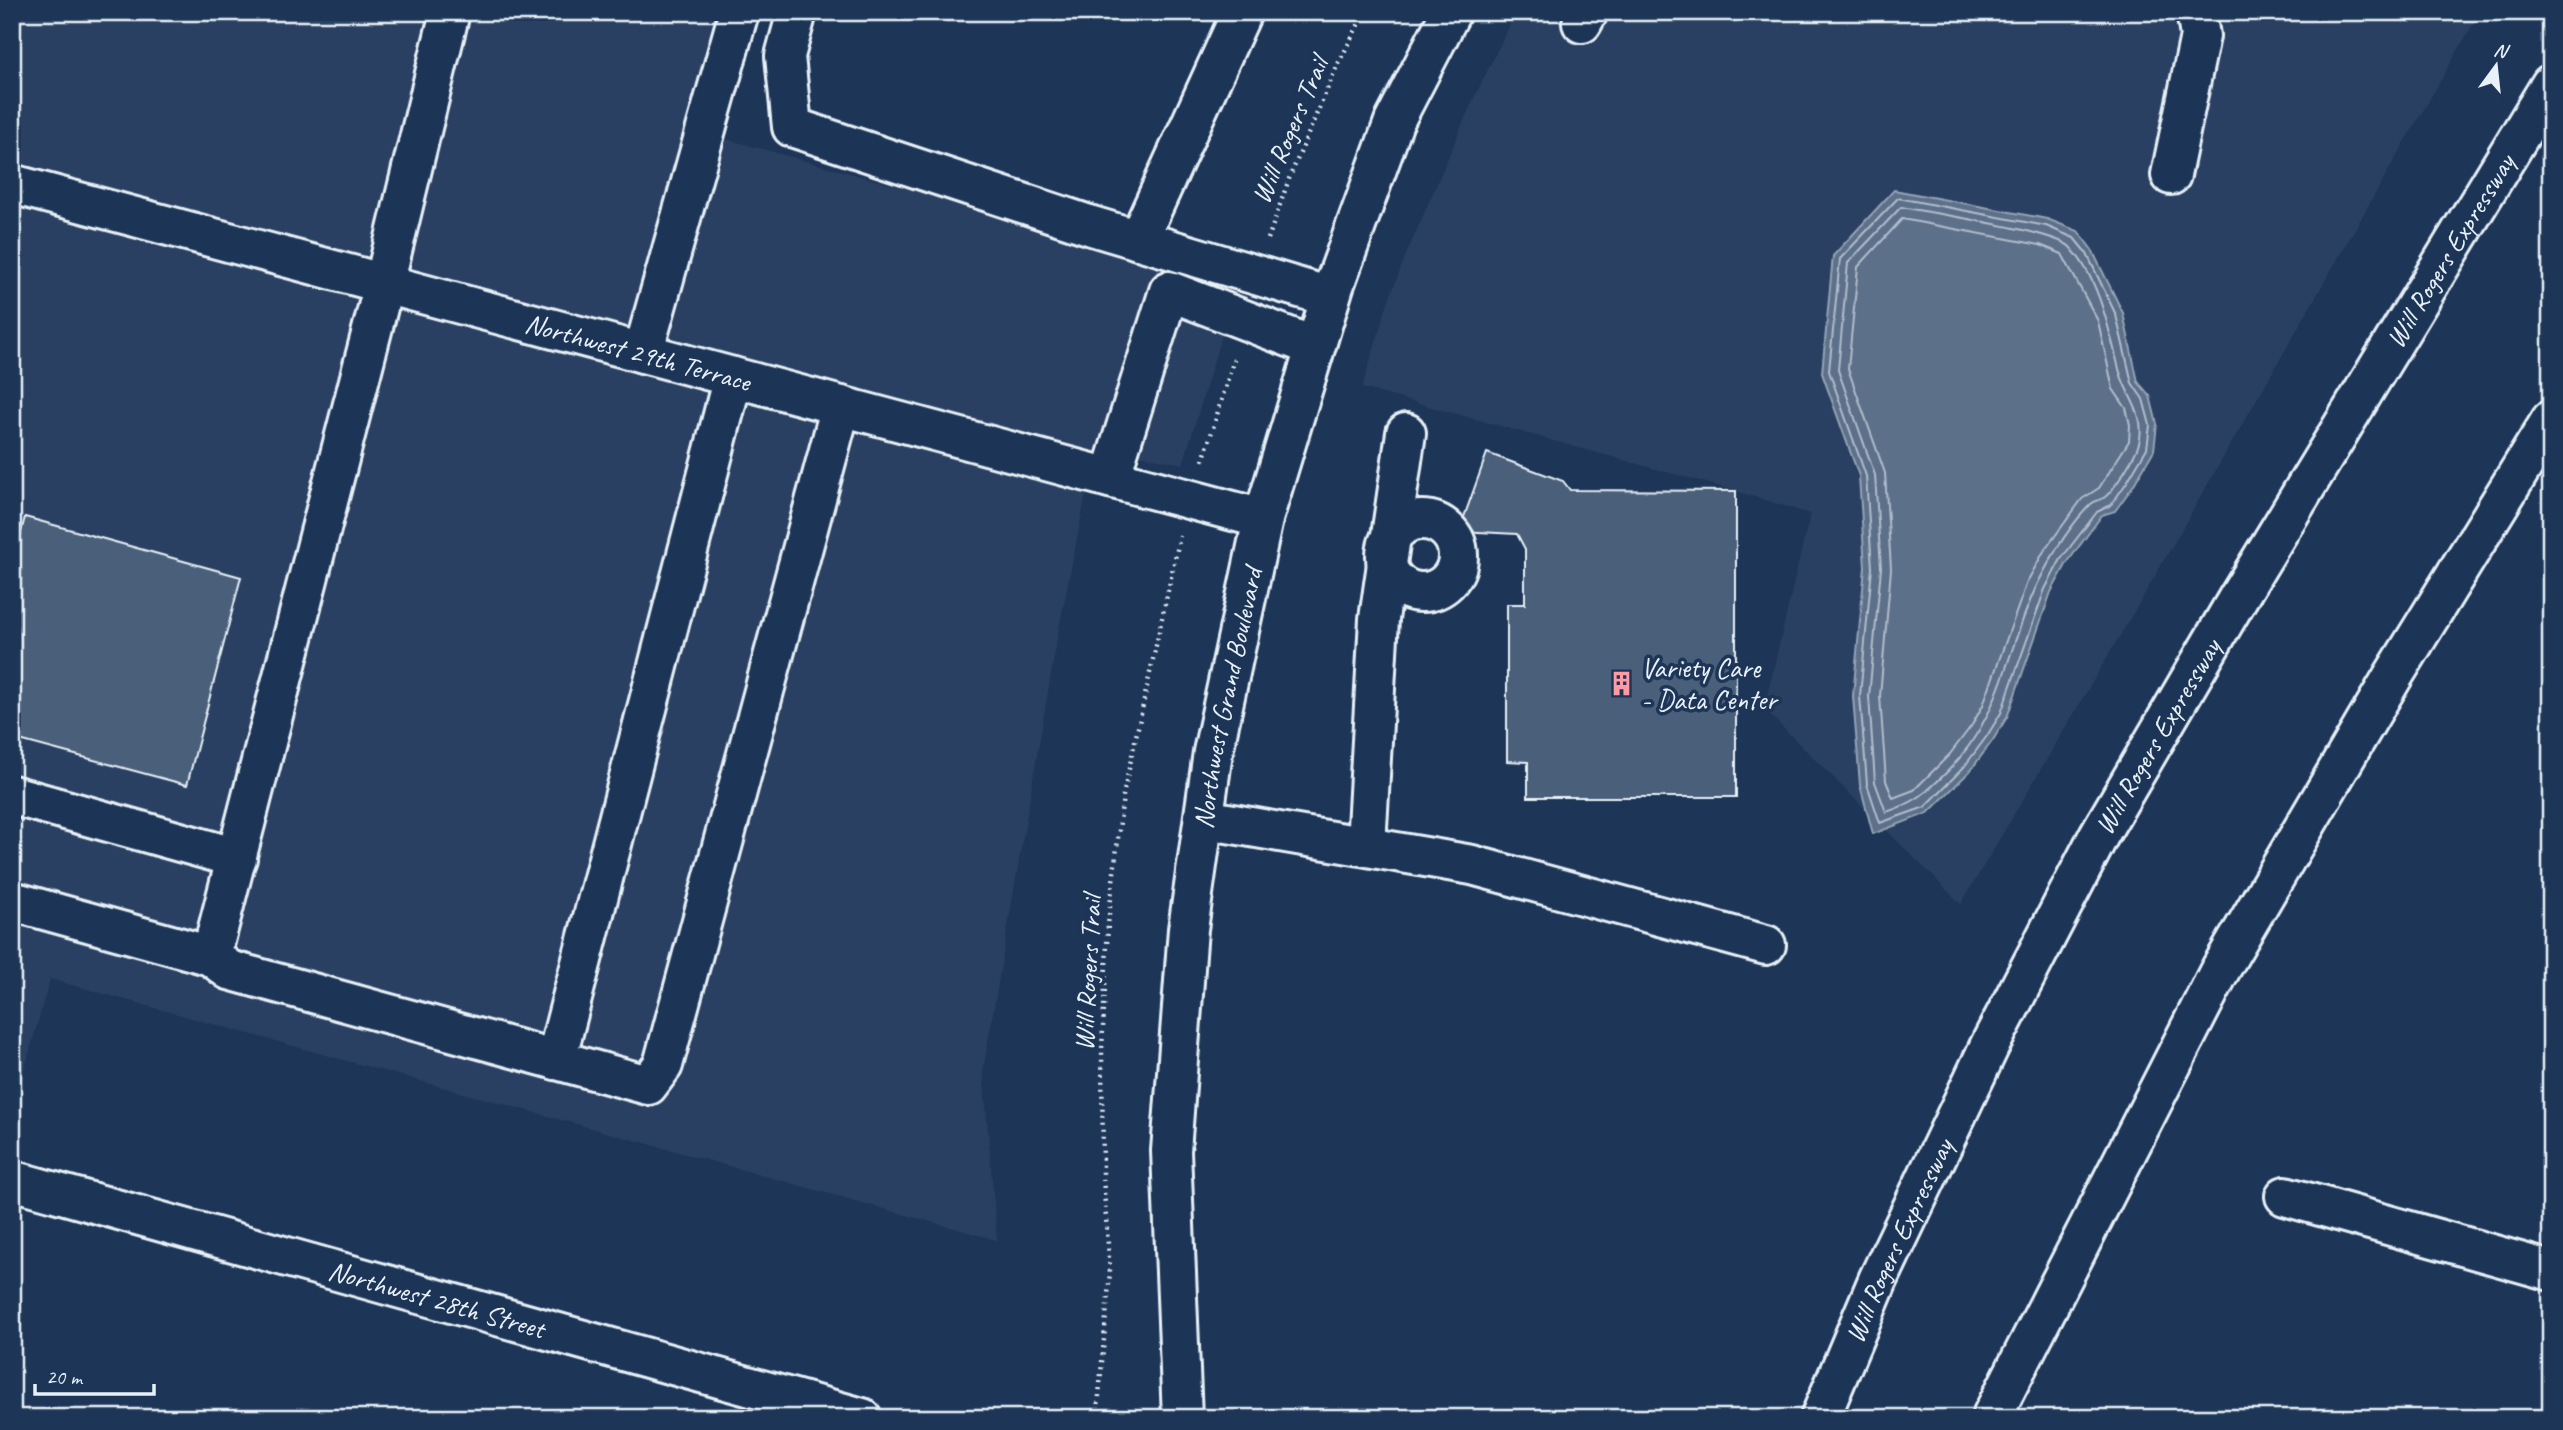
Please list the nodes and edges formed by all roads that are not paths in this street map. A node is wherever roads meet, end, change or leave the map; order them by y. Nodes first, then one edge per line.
1 (450, 12) edge
2 (739, 12) edge
3 (797, 12) edge
4 (1242, 12) edge
5 (1451, 12) edge
6 (2196, 12) edge
7 (2551, 84) edge
8 (2171, 175) dead end
9 (12, 184) edge
10 (1138, 240) junction
11 (384, 284) junction
12 (1331, 297) junction
13 (1315, 348) junction
14 (643, 353) junction
15 (733, 377) junction
16 (841, 406) junction
17 (2551, 420) edge
18 (1406, 433) dead end
19 (1110, 478) junction
20 (1263, 519) junction
21 (12, 795) edge
22 (1204, 819) junction
23 (1366, 845) junction
24 (237, 858) junction
25 (12, 901) edge
26 (1766, 945) dead end
27 (211, 956) junction
28 (556, 1060) junction
29 (12, 1180) edge
30 (2285, 1196) dead end
31 (2551, 1271) edge
32 (862, 1418) edge
33 (1182, 1418) edge
34 (1820, 1418) edge
35 (1991, 1418) edge

1 - 11 main road
2 - 14 main road
3 - 10 main road
4 - 10 main road
5 - 12 main road, Northwest Grand Boulevard
6 - 8 main road
7 - 34 main road, Will Rogers Expressway
9 - 11 main road, Northwest 29th Terrace
10 - 12 main road
11 - 14 main road, Northwest 29th Terrace
11 - 24 main road
12 - 13 main road, Northwest Grand Boulevard
13 - 19 main road
13 - 20 main road, Northwest Grand Boulevard
14 - 15 main road, Northwest 29th Terrace
15 - 16 main road, Northwest 29th Terrace
15 - 28 main road
16 - 19 main road, Northwest 29th Terrace
16 - 28 main road
17 - 35 main road
18 - 23 main road
19 - 20 main road, Northwest 29th Terrace
20 - 22 main road, Northwest Grand Boulevard
21 - 24 main road
22 - 23 main road
22 - 33 main road, Northwest Grand Boulevard
23 - 26 main road
24 - 27 main road
25 - 27 main road
27 - 28 main road
29 - 32 main road, Northwest 28th Street
30 - 31 main road

